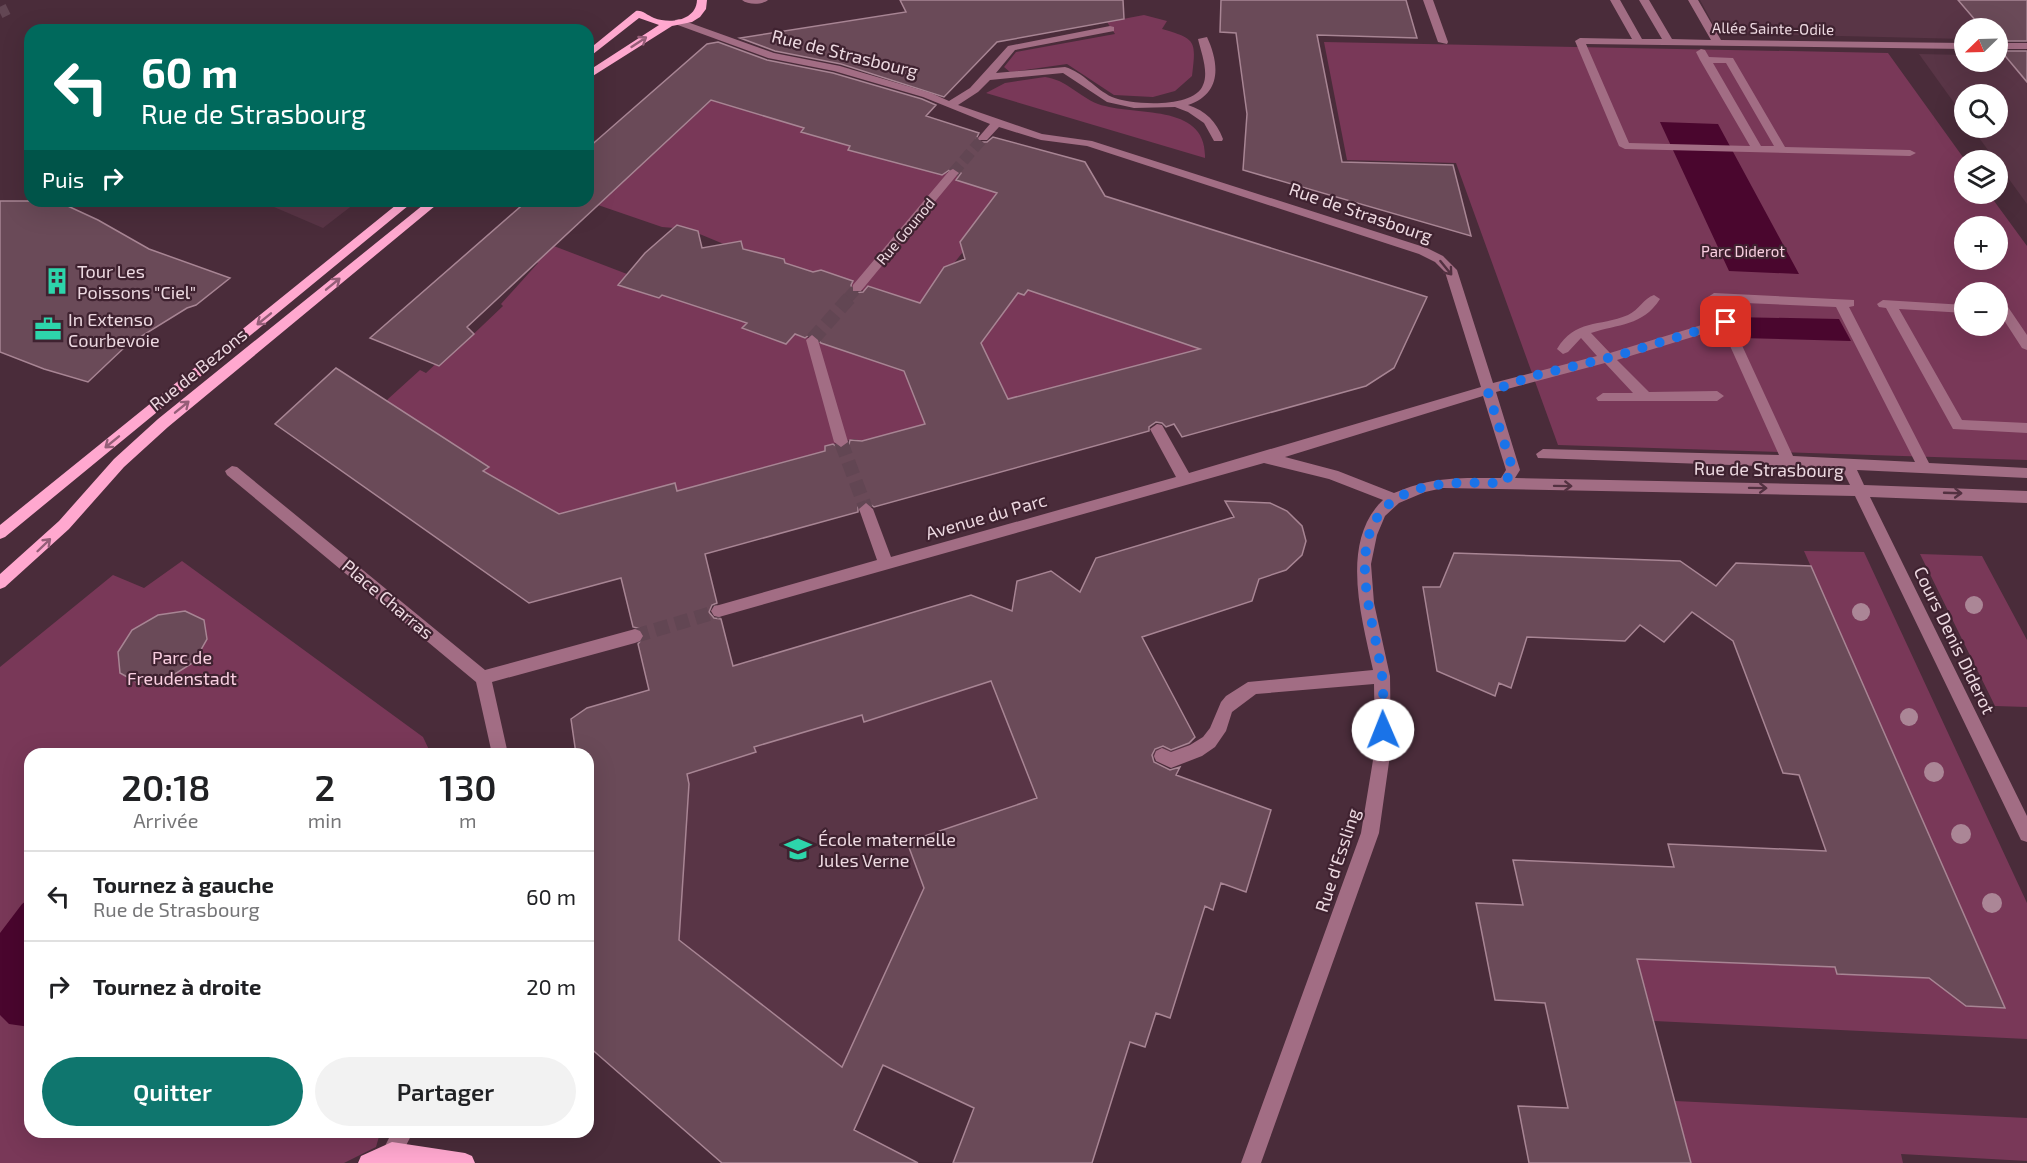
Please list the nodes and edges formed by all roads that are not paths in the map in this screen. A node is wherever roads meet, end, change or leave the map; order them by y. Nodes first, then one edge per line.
1 (645, 0) edge
2 (747, 0) edge
3 (763, 0) edge
4 (1428, 0) edge
5 (1615, 0) edge
6 (1644, 0) edge
7 (1693, 0) edge
8 (706, 1) edge
9 (639, 13) junction
10 (673, 23) junction
11 (1110, 29) dead end
12 (1203, 39) dead end
13 (1638, 41) junction
14 (1668, 41) junction
15 (1443, 42) dead end
16 (1695, 42) junction
17 (1717, 42) junction
18 (1954, 46) edge
19 (2008, 46) edge
20 (2027, 46) edge
21 (594, 50) edge
22 (1706, 60) junction
23 (594, 72) edge
24 (987, 77) junction
25 (950, 105) junction
26 (1178, 105) junction
27 (997, 123) junction
28 (983, 138) tunnel mouth
29 (1218, 139) dead end
30 (1757, 149) junction
31 (1782, 150) junction
32 (1910, 153) dead end
33 (952, 173) tunnel mouth
34 (401, 207) edge
35 (428, 207) edge
36 (857, 288) tunnel mouth
37 (1654, 299) dead end
38 (1954, 308) edge
39 (2008, 316) edge
40 (1726, 322) junction
41 (1581, 331) junction
42 (812, 340) dead end
43 (2027, 345) edge
44 (1563, 349) dead end
45 (1608, 358) junction
46 (1488, 392) junction
47 (1717, 396) dead end
48 (1645, 397) junction
49 (1603, 398) dead end
50 (2027, 428) edge
51 (1157, 429) dead end
52 (841, 442) tunnel mouth
53 (1543, 454) dead end
54 (1263, 458) junction
55 (1788, 461) junction
56 (1847, 465) junction
57 (1926, 468) junction
58 (232, 471) dead end
59 (2027, 473) edge
60 (1185, 480) junction
61 (1504, 483) junction
62 (1859, 490) junction
63 (2027, 497) edge
64 (1394, 499) junction
65 (866, 509) tunnel mouth
66 (0, 533) edge
67 (886, 564) junction
68 (0, 583) edge
69 (719, 611) tunnel mouth
70 (635, 636) tunnel mouth
71 (1382, 676) junction
72 (483, 678) junction
73 (499, 748) edge
74 (1162, 756) dead end
75 (2027, 834) edge
76 (400, 1138) edge
77 (392, 1152) junction
78 (368, 1163) edge
79 (465, 1163) edge
80 (1251, 1163) edge

1 - 9 main road
2 - 3 street
4 - 15 street
5 - 13 street
6 - 14 street
7 - 17 street
8 - 10 main road
9 - 10 main road
9 - 21 main road
23 -> 10 main road
10 - 25 street, Rue de Strasbourg
11 - 24 street
12 - 26 street
13 - 14 street, Allée Sainte-Odile
13 - 30 street, Allée Sainte-Odile
14 - 16 street, Allée Sainte-Odile
16 - 17 street, Allée Sainte-Odile
16 - 22 street
17 - 18 street, Allée Sainte-Odile
19 - 20 street
22 - 30 street
22 - 31 street
24 - 25 street
24 - 26 street
25 - 27 street, Rue de Strasbourg
26 - 29 street
27 - 28 street
27 -> 46 street, Rue de Strasbourg
30 - 31 street
31 - 32 street
33 - 36 street, Rue Gounod
34 -> 66 main road, Rue de Bezons
68 -> 35 main road, Rue de Bezons
37 - 41 street
38 - 50 street
39 - 43 street
40 - 45 street, Avenue du Parc
40 - 55 street
40 - 57 street
41 - 44 street
41 - 45 street
42 - 52 street
45 - 46 street, Avenue du Parc
45 - 48 street
46 - 54 street, Avenue du Parc
46 - 61 street, Rue de Strasbourg
47 - 48 street
48 - 49 street
51 - 60 street
53 - 55 street
54 - 60 street, Avenue du Parc
54 - 64 street, Avenue du Parc
55 - 56 street
56 - 57 street
56 - 62 street, Cours Denis Diderot
57 - 59 street
58 - 72 street, Place Charras
60 - 67 street, Avenue du Parc
61 -> 62 street, Rue de Strasbourg
61 - 64 street, Rue d'Essling
62 -> 63 street, Rue de Strasbourg
62 - 75 street, Cours Denis Diderot
64 - 71 street, Rue d'Essling
65 - 67 street
67 - 69 street, Avenue du Parc
70 - 72 street
71 - 74 street
71 - 80 street, Rue d'Essling
72 - 73 street
76 - 77 street
77 - 78 main road
77 - 79 main road

